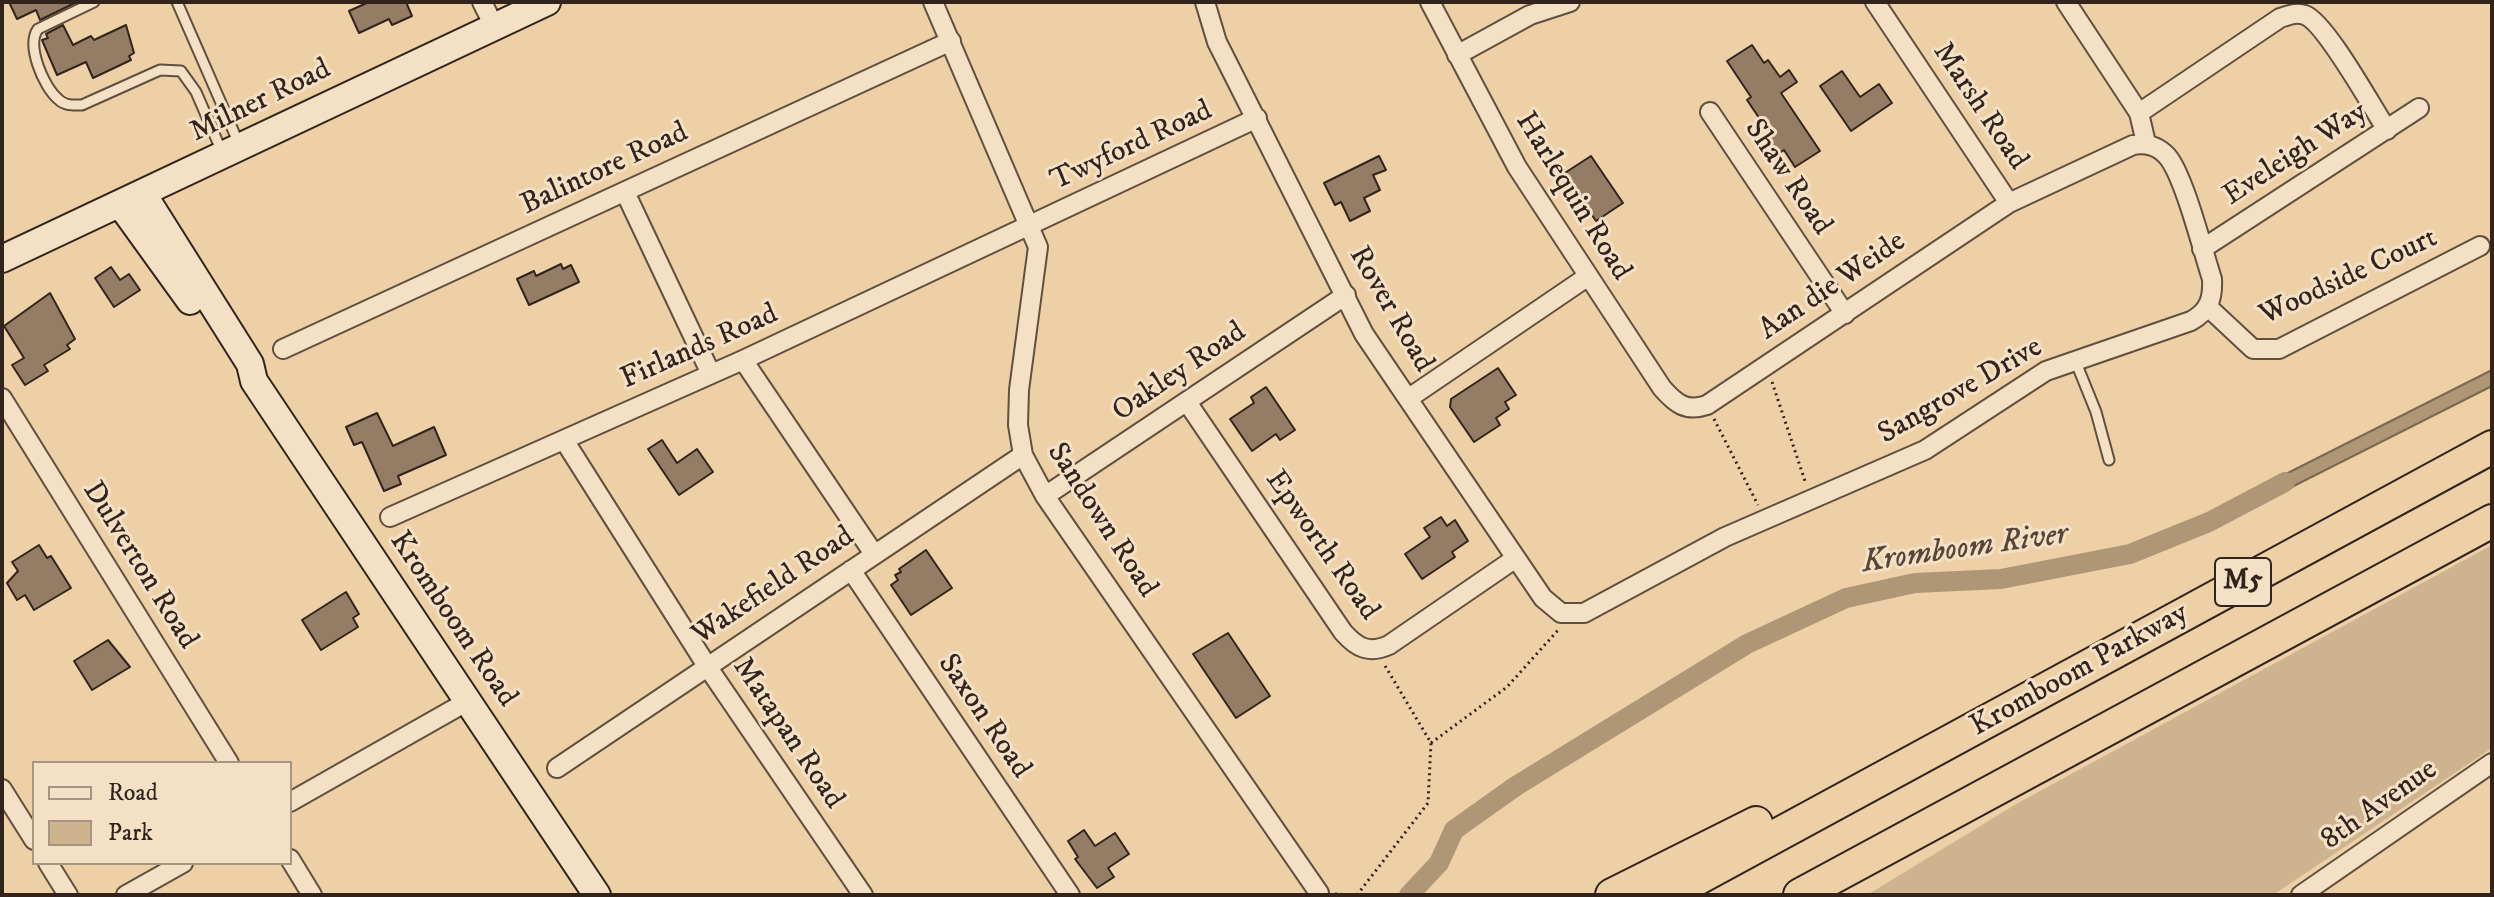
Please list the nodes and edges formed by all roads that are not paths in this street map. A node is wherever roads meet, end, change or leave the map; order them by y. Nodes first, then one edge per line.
1 (94, 2) edge
2 (177, 2) edge
3 (482, 2) edge
4 (547, 2) edge
5 (933, 2) edge
6 (1205, 2) edge
7 (1430, 2) edge
8 (1570, 2) edge
9 (1875, 2) edge
10 (2066, 2) edge
11 (494, 26) junction
12 (951, 41) junction
13 (1457, 55) junction
14 (2419, 108) dead end
15 (1710, 112) dead end
16 (2139, 113) junction
17 (1257, 118) junction
18 (2387, 130) junction
19 (2146, 143) junction
20 (232, 151) junction
21 (625, 192) junction
22 (132, 199) junction
23 (2009, 203) junction
24 (1031, 225) junction
25 (2480, 246) dead end
26 (2202, 249) junction
27 (6, 253) edge
28 (1587, 277) junction
29 (1346, 295) junction
30 (2208, 307) junction
31 (1845, 314) junction
32 (283, 349) dead end
33 (743, 360) junction
34 (2075, 360) junction
35 (711, 374) junction
36 (2, 398) edge
37 (1409, 398) junction
38 (1187, 402) junction
39 (1685, 408) joint
40 (564, 440) junction
41 (2492, 447) edge
42 (1023, 455) junction
43 (2109, 460) dead end
44 (1045, 496) junction
45 (390, 517) dead end
46 (2492, 521) edge
47 (874, 554) junction
48 (1516, 558) junction
49 (851, 570) junction
50 (1572, 615) joint
51 (707, 666) junction
52 (468, 701) junction
53 (2153, 704) junction
54 (1993, 718) junction
55 (228, 761) edge
56 (2492, 763) edge
57 (557, 768) dead end
58 (2, 789) edge
59 (292, 801) edge
60 (32, 837) edge
61 (292, 862) edge
62 (49, 865) edge
63 (179, 865) edge
64 (1319, 893) dead end
65 (68, 895) edge
66 (126, 895) edge
67 (312, 895) edge
68 (597, 895) edge
69 (863, 895) edge
70 (1070, 895) edge
71 (1612, 895) edge
72 (1667, 895) edge
73 (1800, 895) edge
74 (1842, 895) edge
75 (2301, 895) edge

1 - 20 lane
2 - 20 lane
3 - 11 street
4 - 11 street, Milner Road
5 - 12 street, Sandown Road
6 - 17 street, Rover Road
7 - 13 street, Harlequin Road
8 - 13 street
9 - 23 street, Marsh Road
10 - 16 street
11 - 20 street, Milner Road
12 - 21 street, Balintore Road
12 - 24 street, Sandown Road
13 - 28 street, Harlequin Road
14 - 18 street, Eveleigh Way
15 - 31 street, Shaw Road
16 - 18 street
16 - 19 street
17 - 24 street, Twyford Road
17 - 29 street, Rover Road
18 - 26 street, Eveleigh Way
19 - 23 street
19 - 26 street
20 - 22 street, Milner Road
21 - 32 street, Balintore Road
21 - 35 street
22 - 27 street, Milner Road
22 - 52 street, Kromboom Road
23 - 31 street, Aan die Weide
24 - 33 street, Firlands Road
24 - 42 street, Sandown Road
25 - 30 street, Woodside Court
26 - 30 street
28 - 37 street
28 - 39 street, Harlequin Road
29 - 37 street, Rover Road
29 - 38 street, Oakley Road
30 - 34 street, Sangrove Drive
31 - 39 street, Aan die Weide
33 - 35 street, Firlands Road
33 - 47 street
34 - 43 lane
34 - 50 street, Sangrove Drive
35 - 40 street, Firlands Road
36 - 55 street, Dulverton Road
37 - 48 street, Rover Road
38 - 44 street, Oakley Road
38 - 48 street, Epworth Road
40 - 45 street, Firlands Road
40 - 51 street, Matapan Road
41 - 54 highway, Kromboom Parkway / M5
42 - 44 street, Sandown Road
42 - 47 street, Wakefield Road
44 - 64 street, Sandown Road
46 - 53 highway, Kromboom Parkway / M5
47 - 49 street, Wakefield Road
48 - 50 street, Rover Road
49 - 51 street, Wakefield Road
49 - 70 street, Saxon Road
51 - 57 street, Wakefield Road
51 - 69 street, Matapan Road
52 - 59 street
52 - 68 street, Kromboom Road
53 - 73 highway, Kromboom Parkway / M5
53 - 74 highway
54 - 71 highway
54 - 72 highway, Kromboom Parkway / M5
56 - 75 street, 8th Avenue
58 - 60 street
61 - 67 street
62 - 65 street
63 - 66 street

